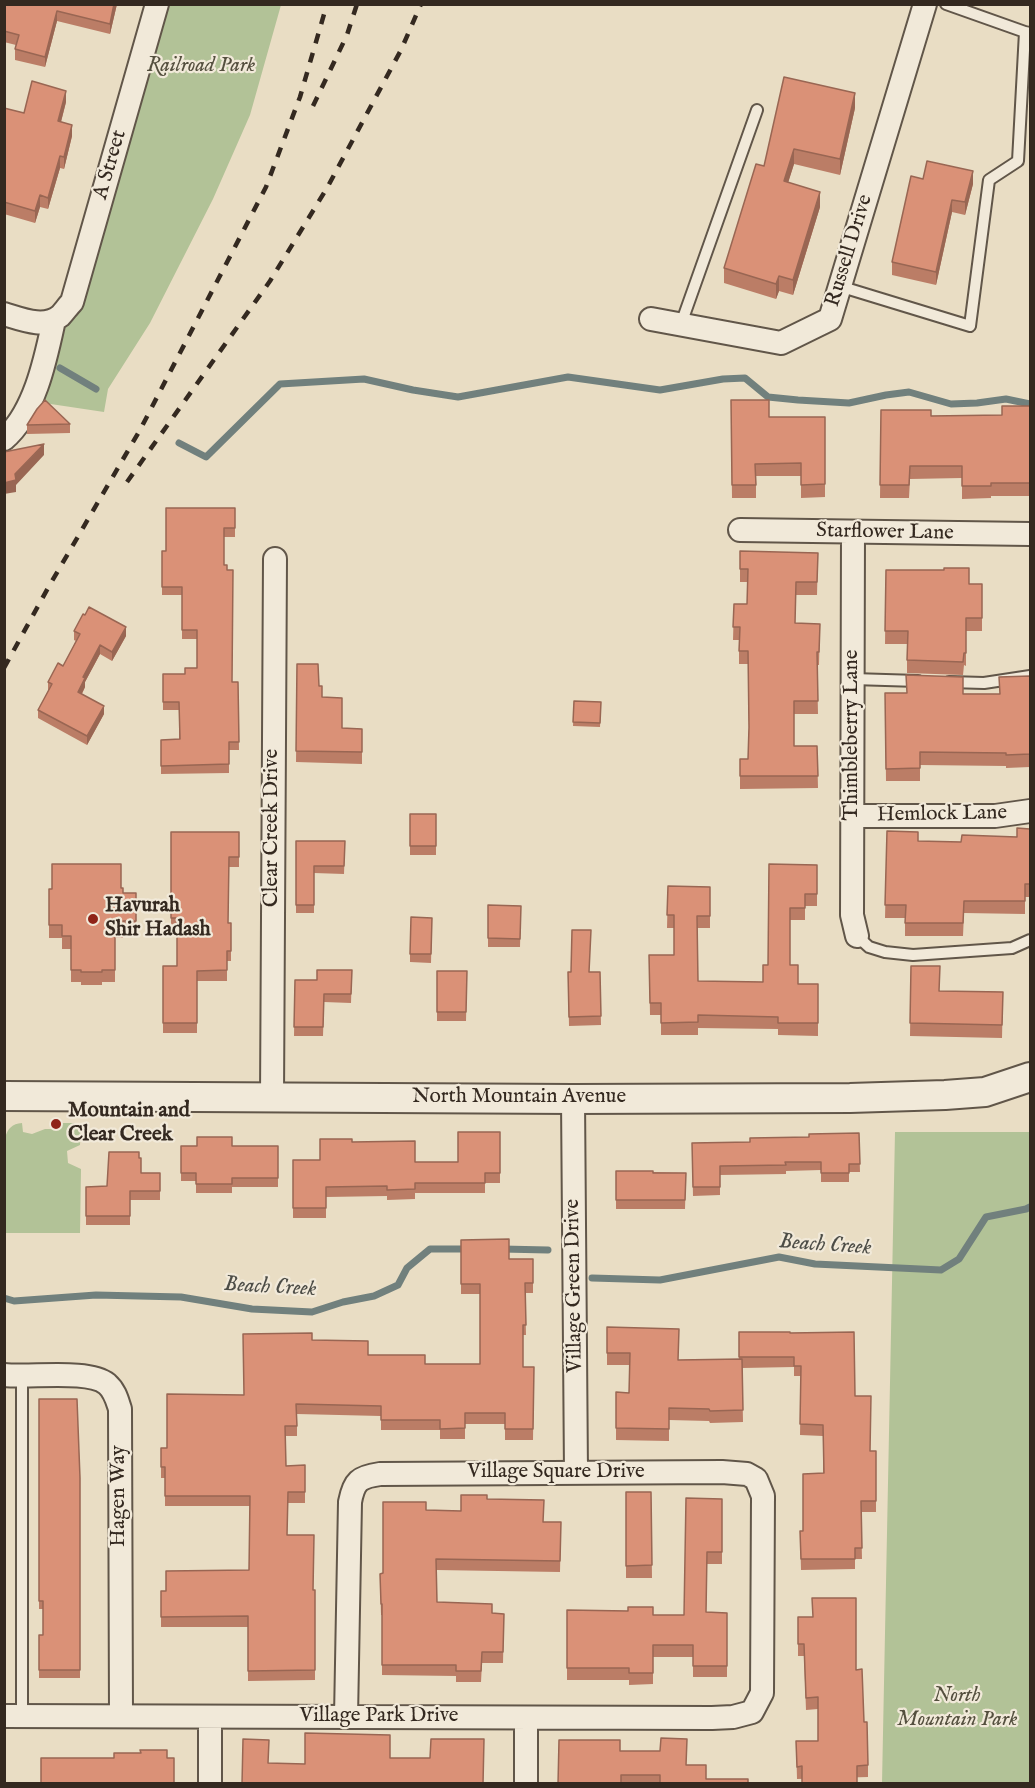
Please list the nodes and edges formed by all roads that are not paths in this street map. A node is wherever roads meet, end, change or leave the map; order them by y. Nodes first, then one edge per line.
1 (157, 4) edge
2 (925, 4) edge
3 (946, 4) edge
4 (1028, 33) edge
5 (757, 110) dead end
6 (840, 286) junction
7 (4, 314) edge
8 (651, 319) dead end
9 (54, 320) junction
10 (681, 324) junction
11 (4, 439) edge
12 (740, 530) dead end
13 (853, 533) junction
14 (1030, 534) edge
15 (275, 559) dead end
16 (1030, 676) edge
17 (853, 679) junction
18 (924, 681) edge
19 (936, 682) edge
20 (1030, 811) edge
21 (853, 816) junction
22 (857, 936) joint
23 (1030, 940) edge
24 (1030, 1077) edge
25 (4, 1096) edge
26 (272, 1097) junction
27 (573, 1099) junction
28 (13, 1376) edge
29 (576, 1473) junction
30 (752, 1712) joint
31 (13, 1716) edge
32 (121, 1716) junction
33 (210, 1717) junction
34 (346, 1717) junction
35 (525, 1718) junction
36 (210, 1784) edge
37 (526, 1784) edge

1 - 9 street, A Street
2 - 6 street, Russell Drive
3 - 4 lane
4 - 6 lane
5 - 10 lane
6 - 10 street, Russell Drive
7 - 9 street
8 - 10 street, Russell Drive
9 - 11 street
12 - 13 street, Starflower Lane
13 - 14 street, Starflower Lane
13 - 17 street, Thimbleberry Lane
15 - 26 street, Clear Creek Drive
16 - 19 lane
17 - 18 lane
17 - 21 street, Thimbleberry Lane
20 - 21 street, Hemlock Lane
21 - 22 street, Thimbleberry Lane
22 - 23 lane
24 - 27 street, North Mountain Avenue
25 - 26 street, North Mountain Avenue
26 - 27 street, North Mountain Avenue
27 - 29 street, Village Green Drive
28 - 31 lane
28 - 32 street, Hagen Way
29 - 30 street, Village Square Drive
29 - 34 street, Village Square Drive
30 - 35 street, Village Park Drive
31 - 32 street, Village Park Drive
32 - 33 street, Village Park Drive
33 - 34 street, Village Park Drive
33 - 36 street
34 - 35 street, Village Park Drive
35 - 37 street

